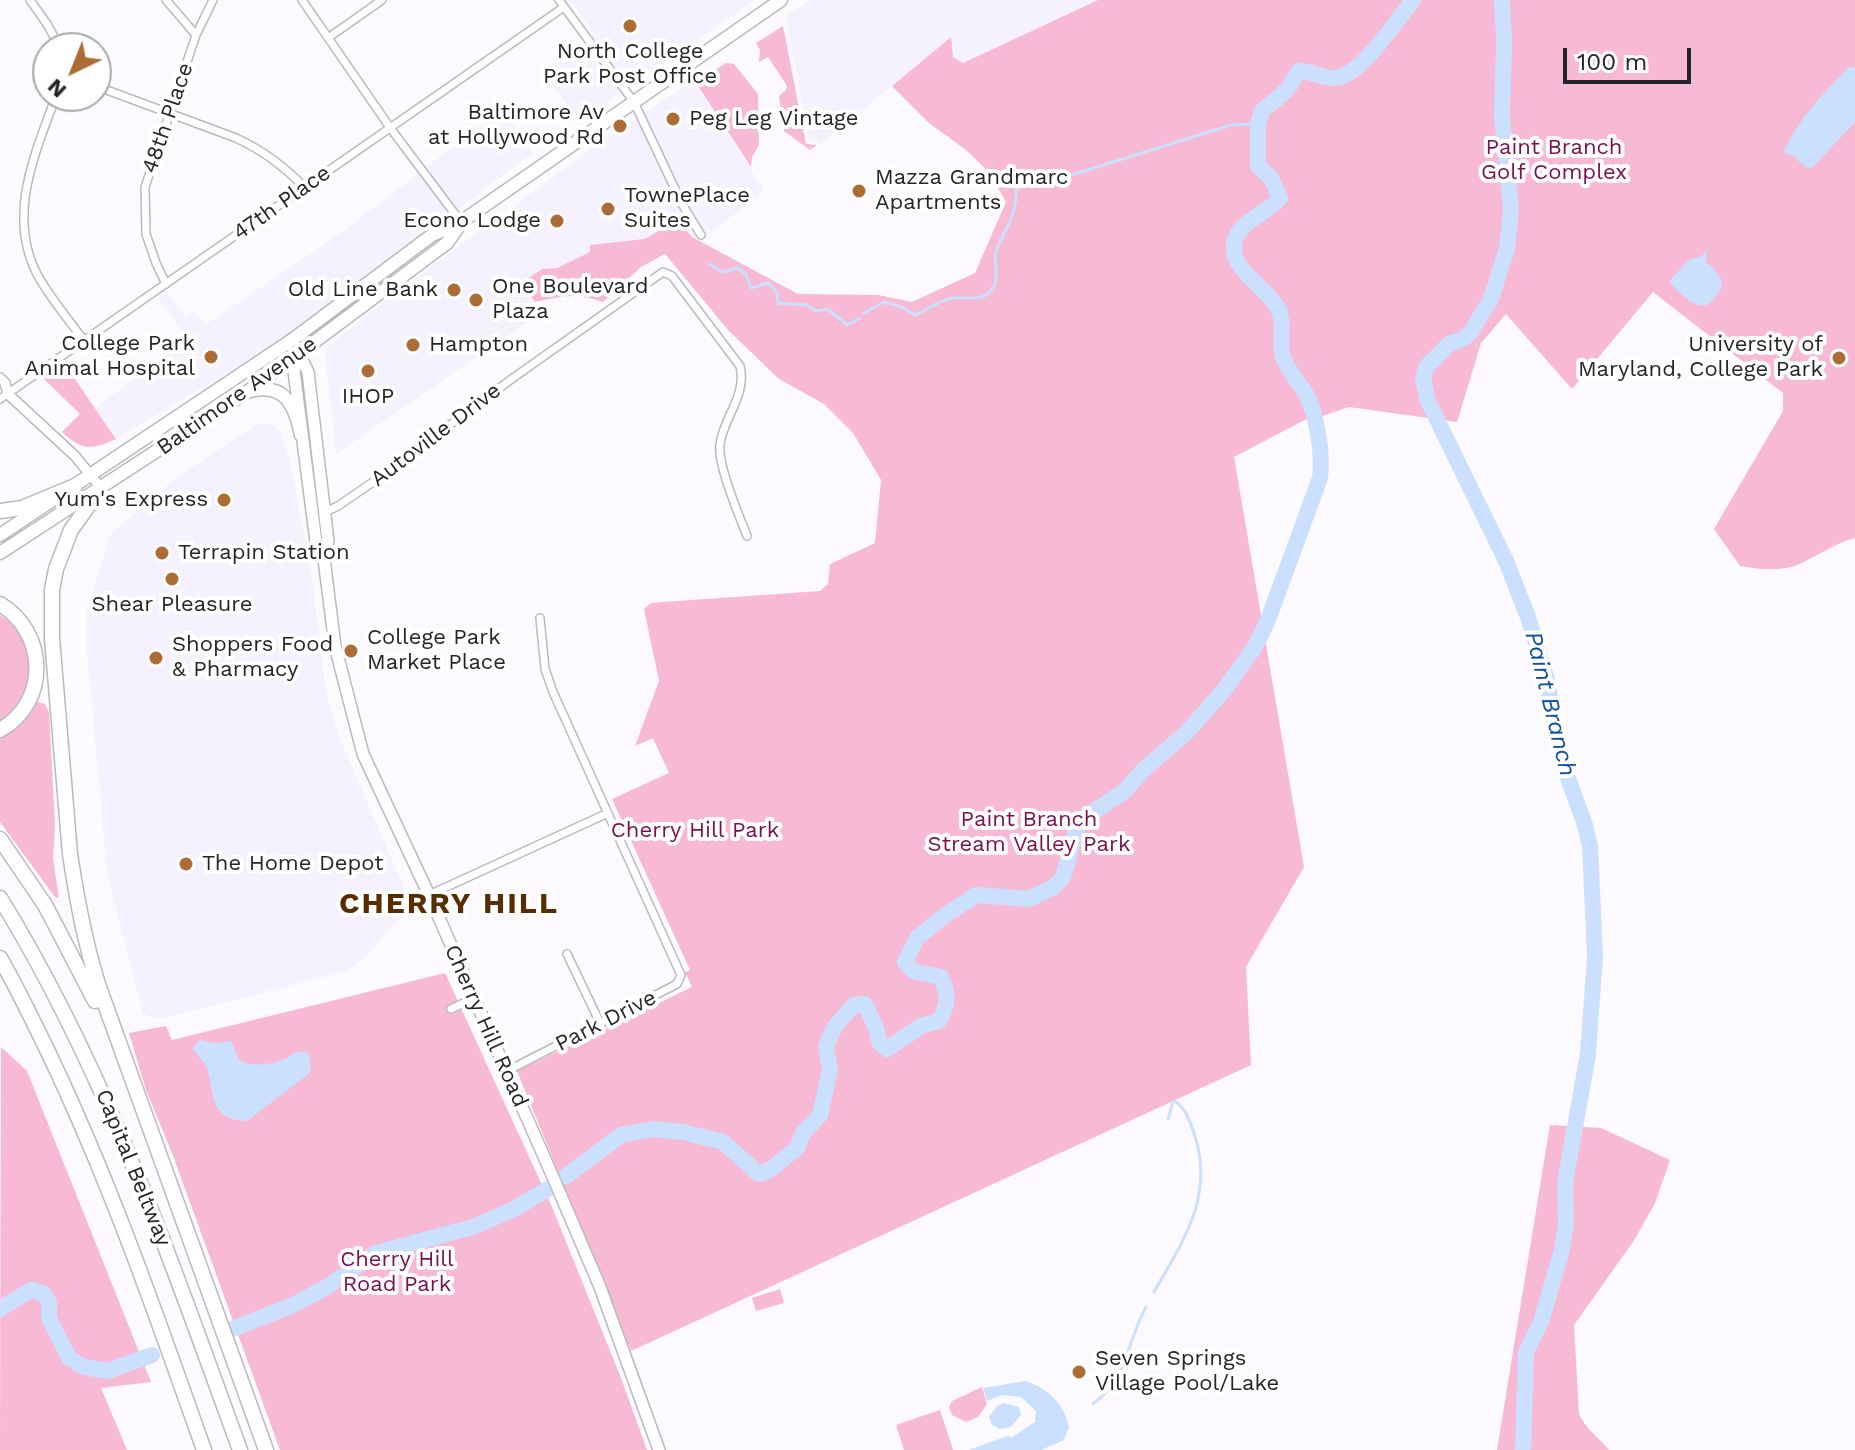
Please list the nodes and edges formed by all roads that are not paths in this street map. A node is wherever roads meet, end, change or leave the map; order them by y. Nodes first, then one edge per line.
1 (30, 0) edge
2 (166, 0) edge
3 (213, 0) edge
4 (302, 0) edge
5 (382, 0) edge
6 (781, 0) edge
7 (562, 4) edge
8 (51, 32) edge
9 (196, 35) junction
10 (328, 38) junction
11 (112, 92) edge
12 (634, 102) junction
13 (50, 112) edge
14 (170, 114) junction
15 (391, 129) junction
16 (304, 187) junction
17 (461, 222) junction
18 (701, 235) dead end
19 (166, 284) junction
20 (292, 340) junction
21 (85, 342) junction
22 (299, 354) junction
23 (0, 378) edge
24 (247, 392) junction
25 (3, 396) edge
26 (301, 435) junction
27 (90, 475) junction
28 (75, 486) junction
29 (101, 488) junction
30 (0, 511) edge
31 (325, 512) junction
32 (0, 535) edge
33 (747, 536) dead end
34 (323, 551) junction
35 (0, 553) edge
36 (0, 604) edge
37 (540, 618) dead end
38 (0, 730) edge
39 (608, 813) junction
40 (0, 839) edge
41 (429, 895) junction
42 (0, 898) edge
43 (567, 954) dead end
44 (0, 958) edge
45 (0, 977) edge
46 (474, 998) junction
47 (451, 1009) dead end
48 (601, 1025) junction
49 (45, 1047) junction
50 (126, 1066) junction
51 (505, 1072) junction
52 (204, 1450) edge
53 (240, 1450) edge
54 (266, 1450) edge
55 (659, 1450) edge

1 - 8 street
2 - 9 street
3 - 9 street, 48th Place
4 - 10 street
5 - 10 street
6 - 12 main road, Baltimore Avenue
7 - 12 street
7 - 15 street, 47th Place
9 - 14 street, 48th Place
10 - 15 street
11 - 14 street
12 - 17 main road, Baltimore Avenue
12 - 18 street
13 - 21 street
14 - 16 street
14 - 19 street, 48th Place
15 - 16 street, 47th Place
15 - 17 street
16 - 19 street, 47th Place
17 - 20 main road, Baltimore Avenue
17 - 22 main road, Baltimore Avenue
19 - 21 street, 47th Place
20 - 22 main road, Cherry Hill Road
20 - 27 main road, Baltimore Avenue
21 - 25 street, 47th Place
22 - 24 main road, Baltimore Avenue
22 - 26 main road, Cherry Hill Road
22 - 31 main road, Cherry Hill Road
23 - 25 street
24 - 26 main road
24 - 29 main road, Baltimore Avenue
25 - 27 street
26 - 34 main road, Cherry Hill Road
27 - 28 main road, Baltimore Avenue
27 - 29 street
28 - 30 highway
28 - 32 main road, Baltimore Avenue
29 - 35 main road, Baltimore Avenue
29 - 50 highway
31 - 33 street, Autoville Drive
31 - 34 main road, Cherry Hill Road
34 - 41 main road, Cherry Hill Road
36 - 38 highway
37 - 39 street
39 - 41 street
39 - 48 street, Park Drive
40 - 50 highway
41 - 46 main road, Cherry Hill Road
42 - 53 highway, Capital Beltway
43 - 48 street
44 - 49 highway, Capital Beltway
45 - 49 highway
46 - 47 street
46 - 51 main road, Cherry Hill Road
48 - 51 street, Park Drive
49 - 52 highway, Capital Beltway
50 - 54 highway
51 - 55 main road, Cherry Hill Road

